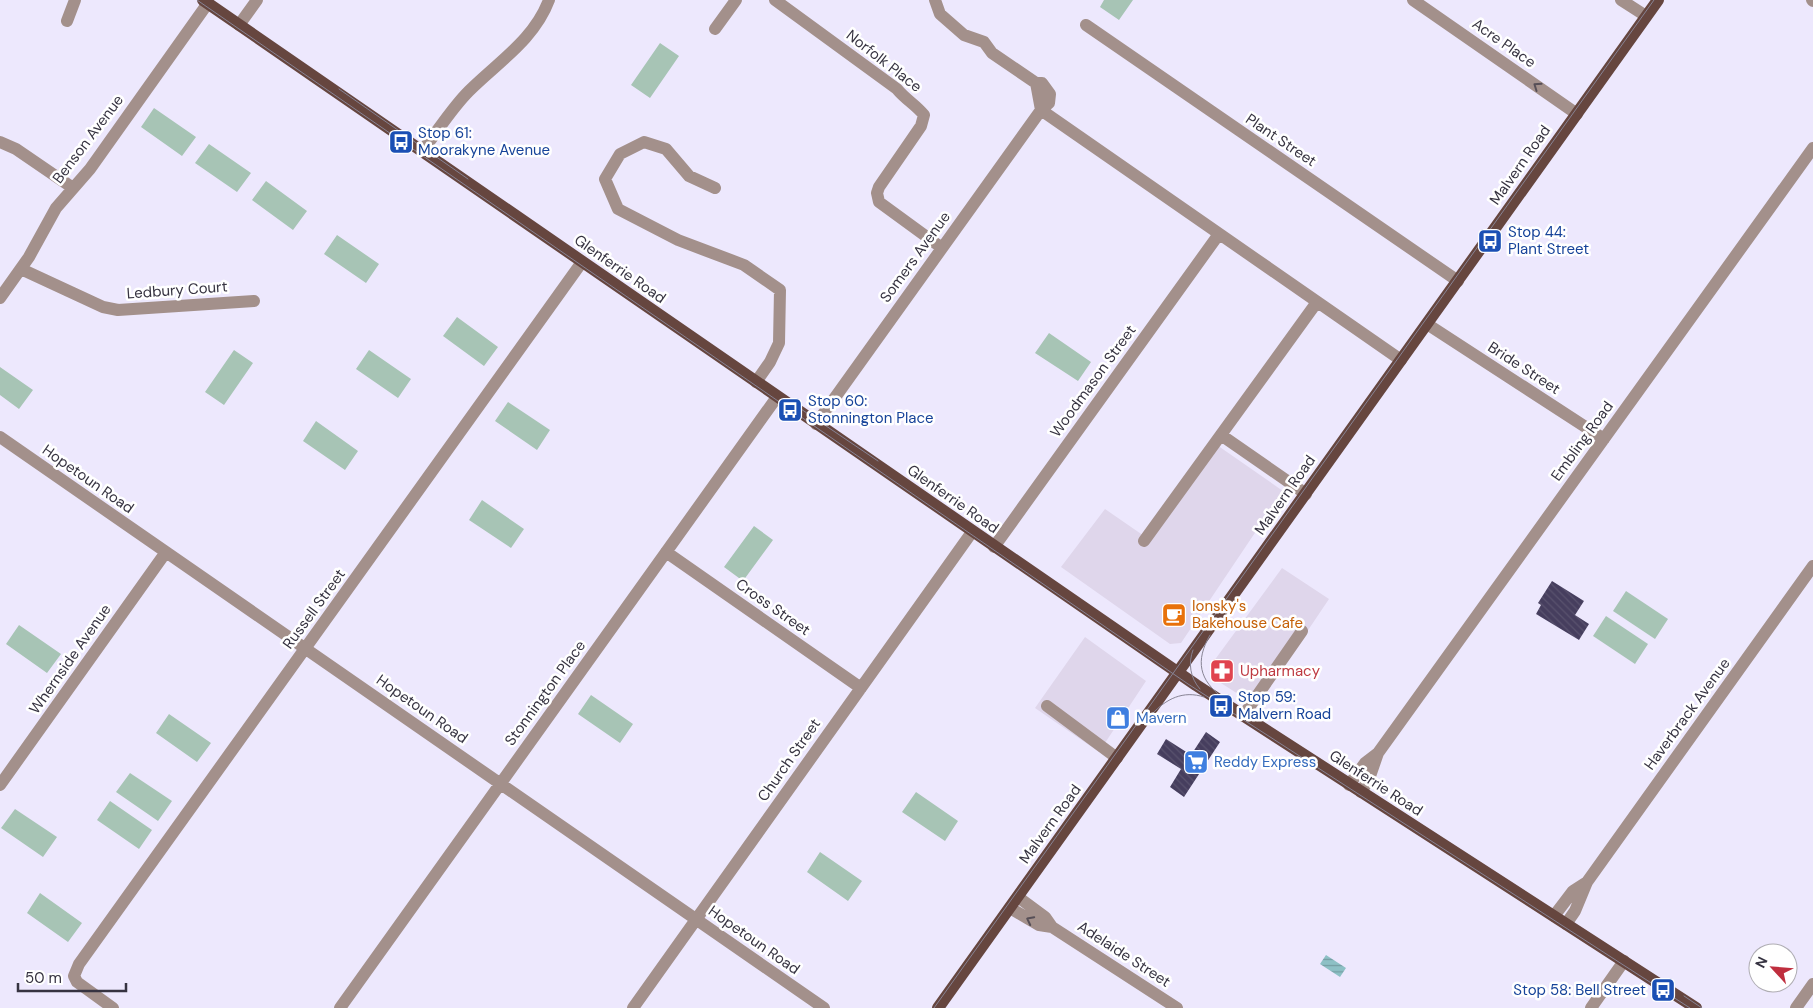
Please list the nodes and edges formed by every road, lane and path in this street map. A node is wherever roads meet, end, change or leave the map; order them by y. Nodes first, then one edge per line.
1 (76, 0) edge
2 (257, 0) edge
3 (549, 0) edge
4 (736, 0) edge
5 (774, 0) edge
6 (935, 0) edge
7 (1413, 0) edge
8 (1621, 0) edge
9 (1658, 0) edge
10 (205, 2) edge
11 (1646, 16) junction
12 (67, 20) dead end
13 (239, 25) junction
14 (1086, 26) dead end
15 (715, 29) dead end
16 (1041, 110) junction
17 (1577, 114) junction
18 (0, 142) edge
19 (1813, 148) edge
20 (422, 151) junction
21 (73, 188) junction
22 (715, 188) dead end
23 (1219, 234) junction
24 (942, 248) junction
25 (582, 262) junction
26 (21, 269) junction
27 (1458, 281) junction
28 (0, 298) edge
29 (254, 301) dead end
30 (1317, 302) junction
31 (1427, 324) junction
32 (1401, 360) junction
33 (756, 382) junction
34 (777, 397) junction
35 (816, 424) junction
36 (1221, 435) junction
37 (0, 437) edge
38 (1604, 439) junction
39 (1306, 494) junction
40 (972, 532) junction
41 (1144, 541) dead end
42 (994, 546) junction
43 (166, 552) junction
44 (666, 552) junction
45 (1813, 566) edge
46 (1302, 631) dead end
47 (306, 648) junction
48 (1178, 672) junction
49 (861, 688) junction
50 (1047, 706) dead end
51 (1243, 716) junction
52 (1378, 753) junction
53 (1117, 758) junction
54 (501, 783) junction
55 (0, 785) edge
56 (1350, 785) junction
57 (1361, 792) junction
58 (1587, 882) junction
59 (1018, 897) junction
60 (1010, 908) junction
61 (1554, 916) junction
62 (696, 919) junction
63 (1566, 924) junction
64 (1052, 927) junction
65 (1624, 961) junction
66 (1813, 984) edge
67 (113, 1008) edge
68 (340, 1008) edge
69 (633, 1008) edge
70 (824, 1008) edge
71 (938, 1008) edge
72 (1178, 1008) edge
73 (1591, 1008) edge
74 (1696, 1008) edge
75 (1796, 1008) edge

1 - 12 street
2 - 13 street
3 - 20 street
4 - 15 street
5 - 24 street, Norfolk Place
6 - 16 street, Somers Avenue
17 -> 7 street, Acre Place
8 - 11 street
9 - 11 main road, Malvern Road
10 - 13 main road, Glenferrie Road
10 - 21 street, Benson Avenue
11 - 17 main road, Malvern Road
13 - 20 main road, Glenferrie Road
14 - 27 street, Plant Street
16 - 23 street
16 - 24 street, Somers Avenue
17 - 27 main road, Malvern Road
18 - 21 street
19 - 38 street, Embling Road
20 - 25 main road, Glenferrie Road
21 - 26 street, Benson Avenue
22 - 33 street
23 - 30 street
23 - 42 street, Woodmason Street
24 - 35 street, Somers Avenue
25 - 33 main road, Glenferrie Road
25 - 47 street, Russell Street
26 - 28 street, Benson Avenue
26 - 29 street, Ledbury Court
27 - 31 main road, Malvern Road
30 - 32 street
30 - 36 street
31 - 32 main road, Malvern Road
31 - 38 street, Bride Street
32 - 39 main road, Malvern Road
33 - 34 main road, Glenferrie Road
34 - 35 main road, Glenferrie Road
34 - 44 street, Stonnington Place
35 - 40 main road, Glenferrie Road
36 - 39 street
36 - 41 street
37 - 43 street, Hopetoun Road
38 - 52 street, Embling Road
39 - 48 main road, Malvern Road
40 - 42 main road, Glenferrie Road
40 - 49 street, Church Street
42 - 48 main road, Glenferrie Road
43 - 47 street, Hopetoun Road
43 - 55 street, Whernside Avenue
44 - 49 street, Cross Street
44 - 54 street, Stonnington Place
45 - 58 street, Haverbrack Avenue
46 - 51 street
47 - 54 street, Hopetoun Road
47 - 67 street, Russell Street
48 - 51 main road, Glenferrie Road
48 - 53 main road, Malvern Road
49 - 62 street, Church Street
50 - 53 street
51 - 56 main road, Glenferrie Road
52 - 56 street, Embling Road
52 - 57 street, Embling Road
53 - 59 main road, Malvern Road
54 - 62 street, Hopetoun Road
54 - 68 street, Stonnington Place
56 - 57 main road, Glenferrie Road
57 - 61 main road, Glenferrie Road
58 - 61 street, Haverbrack Avenue
58 - 63 street, Haverbrack Avenue
59 - 60 main road, Malvern Road
59 - 64 street, Adelaide Street
64 -> 60 street, Adelaide Street
60 - 71 main road, Malvern Road
61 - 63 main road, Glenferrie Road
62 - 69 street, Church Street
62 - 70 street, Hopetoun Road
63 - 65 main road, Glenferrie Road
64 - 72 street, Adelaide Street
65 - 73 street
65 - 74 main road, Glenferrie Road
66 - 75 street

